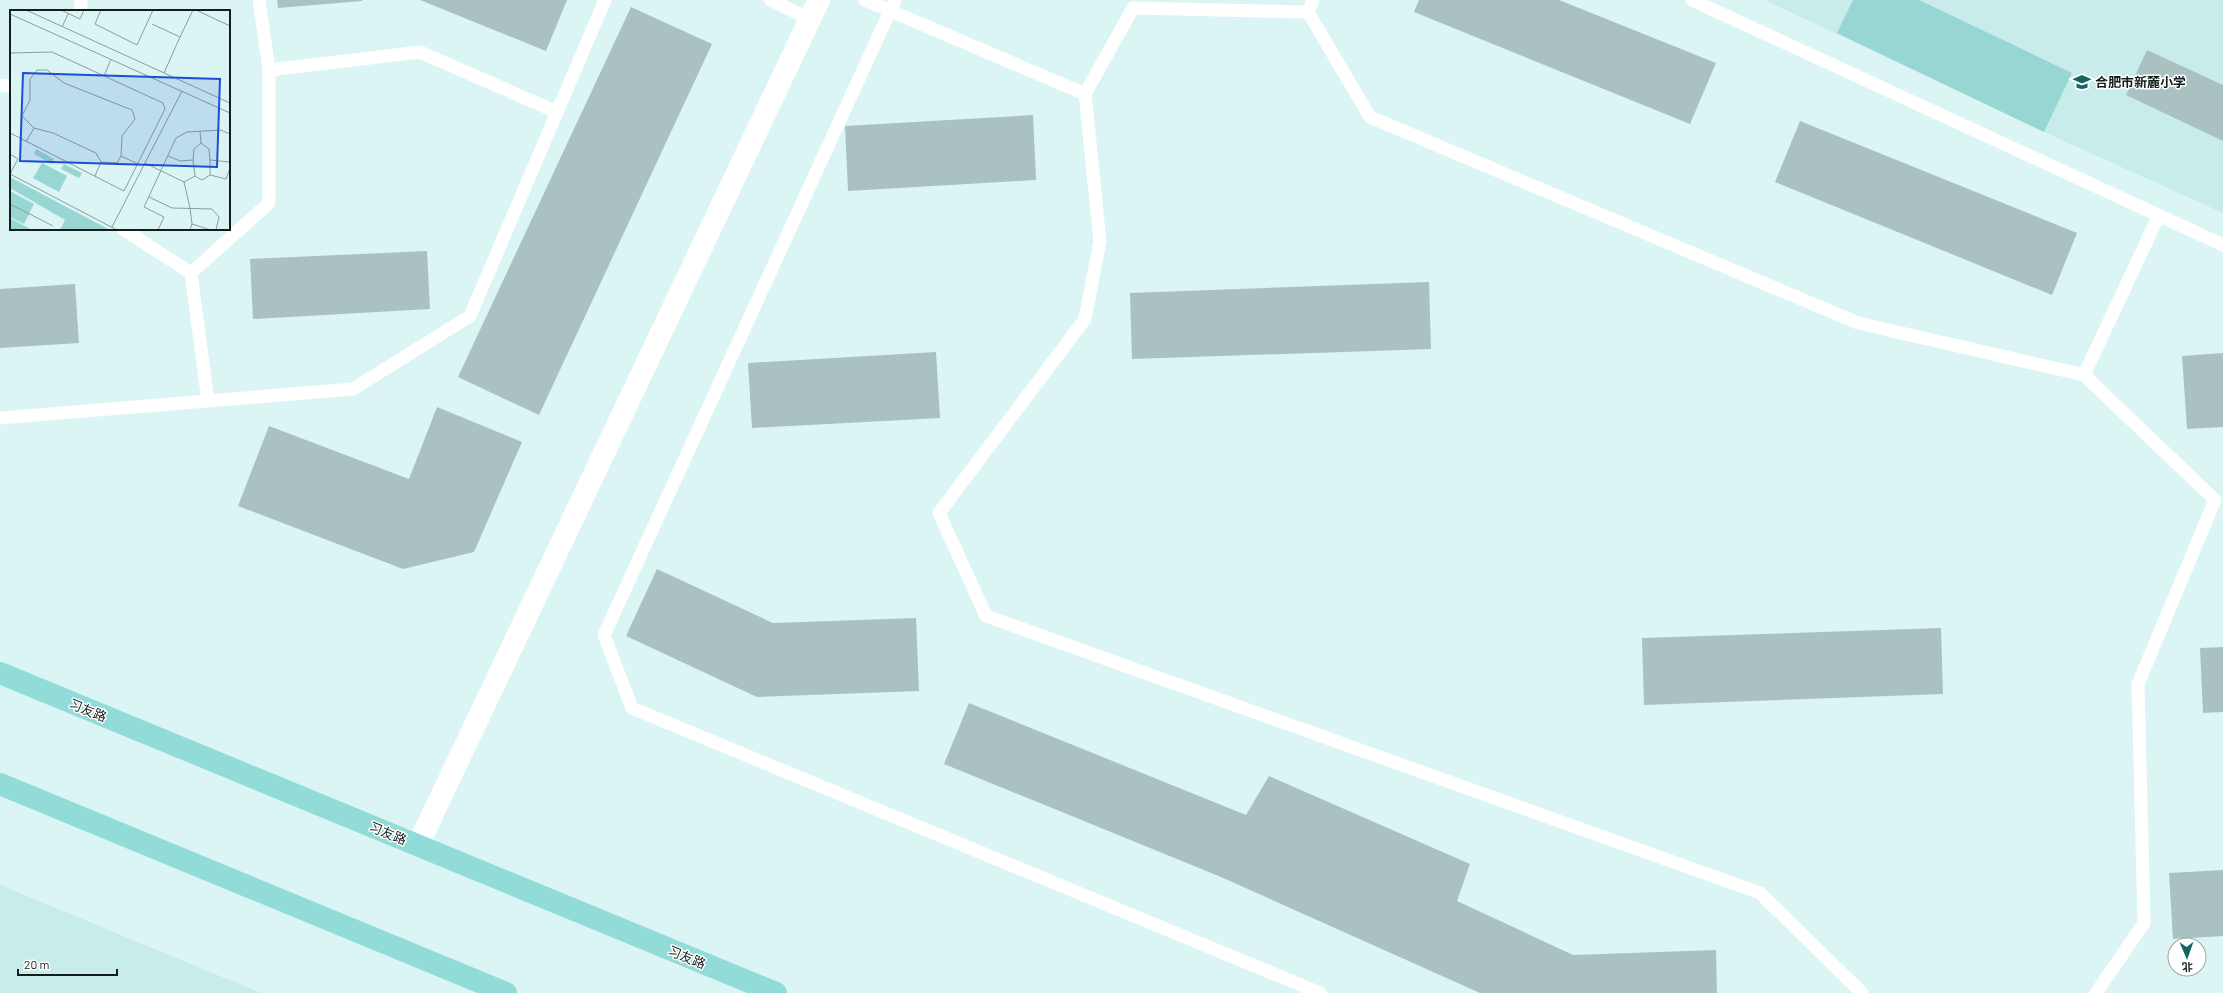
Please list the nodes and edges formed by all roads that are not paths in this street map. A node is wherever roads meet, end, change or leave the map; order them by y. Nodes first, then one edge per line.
1 (259, 0) edge
2 (605, 0) edge
3 (770, 0) edge
4 (865, 0) edge
5 (1313, 0) edge
6 (1692, 0) edge
7 (892, 5) edge
8 (814, 9) edge
9 (1308, 12) junction
10 (269, 70) junction
11 (10, 85) edge
12 (0, 86) edge
13 (1084, 94) junction
14 (557, 112) junction
15 (2159, 215) junction
16 (125, 230) edge
17 (2223, 245) edge
18 (191, 272) junction
19 (2084, 374) junction
20 (208, 401) junction
21 (0, 418) edge
22 (0, 674) edge
23 (0, 784) edge
24 (418, 845) junction
25 (1305, 990) edge
26 (506, 993) edge
27 (776, 993) edge
28 (1320, 993) edge
29 (1862, 993) edge
30 (2096, 993) edge

1 - 10 lane
2 - 14 lane
3 - 8 lane
4 - 7 lane
5 - 9 lane
6 - 15 lane
7 - 13 lane
7 - 25 lane
8 - 24 street
9 - 13 lane
9 - 19 lane
10 - 14 lane
10 - 18 lane
11 - 12 lane
13 - 29 lane
14 - 20 lane
15 - 17 lane
15 - 19 lane
16 - 18 lane
18 - 20 lane
19 - 30 lane
20 - 21 lane
22 - 24 main road, 习友路
23 - 26 main road
24 - 27 main road, 习友路
25 - 28 lane

